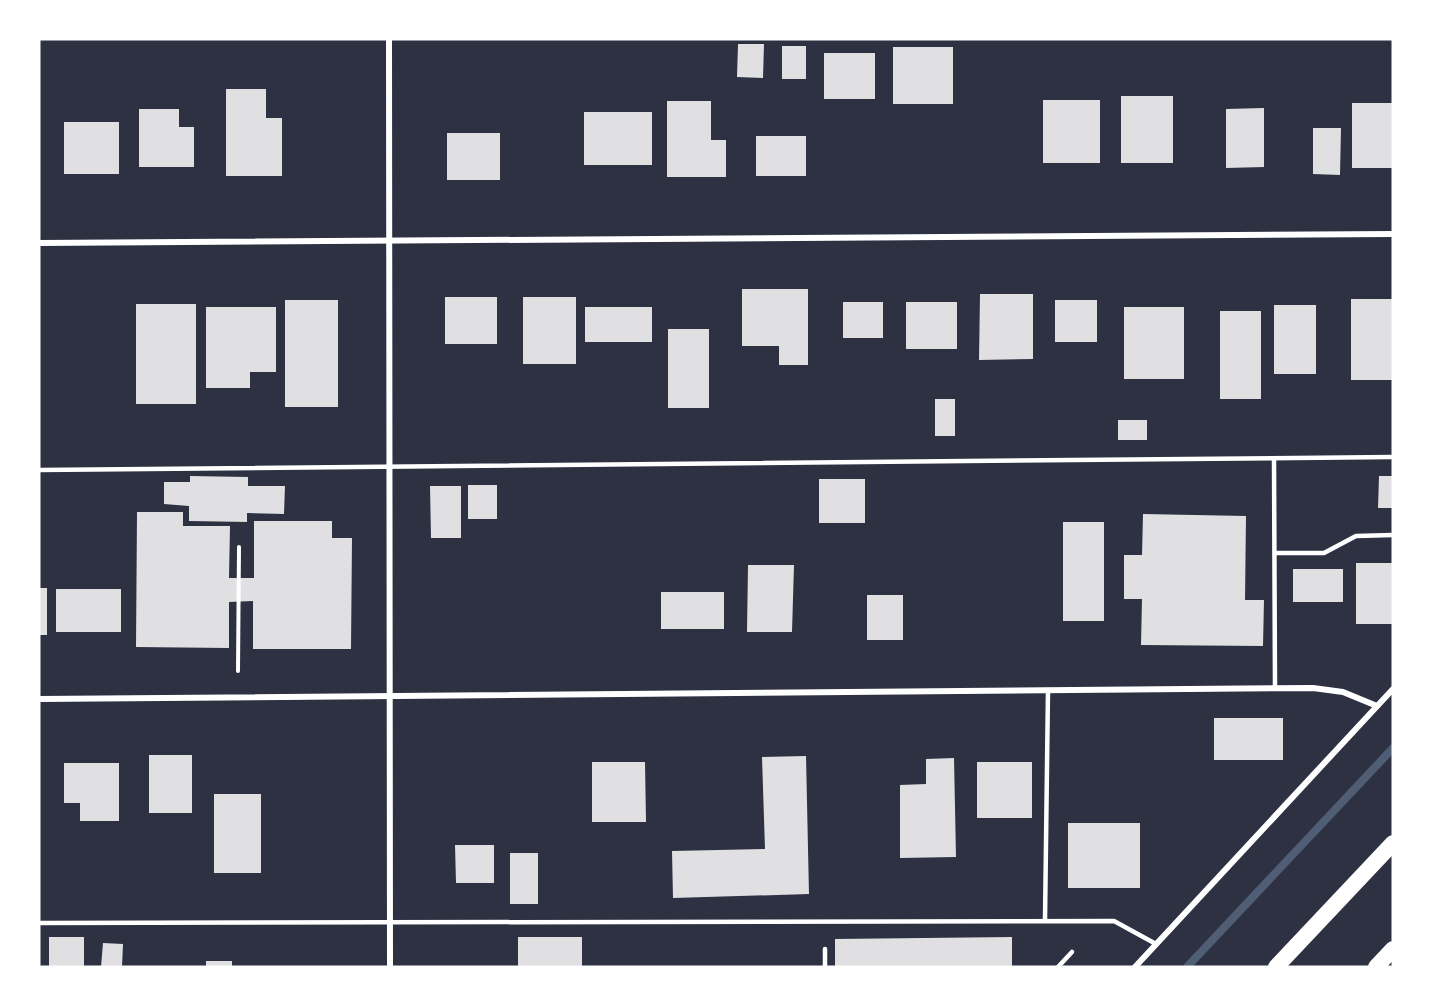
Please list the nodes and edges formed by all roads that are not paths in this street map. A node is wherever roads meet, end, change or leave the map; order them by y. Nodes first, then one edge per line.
1 (388, 39) edge
2 (1393, 234) edge
3 (389, 241) junction
4 (39, 243) edge
5 (1393, 457) edge
6 (1274, 459) junction
7 (389, 467) junction
8 (39, 470) edge
9 (1393, 535) edge
10 (1275, 553) junction
11 (1275, 688) junction
12 (1393, 689) edge
13 (1048, 690) junction
14 (389, 697) junction
15 (39, 699) edge
16 (1377, 706) junction
17 (1393, 843) edge
18 (1045, 920) junction
19 (389, 921) junction
20 (39, 923) edge
21 (1156, 944) junction
22 (825, 949) dead end
23 (1393, 949) edge
24 (1072, 952) dead end
25 (390, 967) edge
26 (825, 967) edge
27 (1058, 967) edge
28 (1134, 967) edge
29 (1276, 967) edge
30 (1376, 967) edge

1 - 3 street
2 - 3 street
3 - 4 street
3 - 7 street
5 - 6 lane
6 - 7 lane
6 - 10 lane
7 - 8 lane
7 - 14 street
9 - 10 lane
10 - 11 lane
11 - 13 street
11 - 16 street
12 - 16 street
13 - 14 street
13 - 18 lane
14 - 15 street
14 - 19 street
16 - 21 street
17 - 29 highway
18 - 19 lane
18 - 21 lane
19 - 20 lane
19 - 25 street
21 - 28 street
22 - 26 lane
23 - 30 highway
24 - 27 lane

